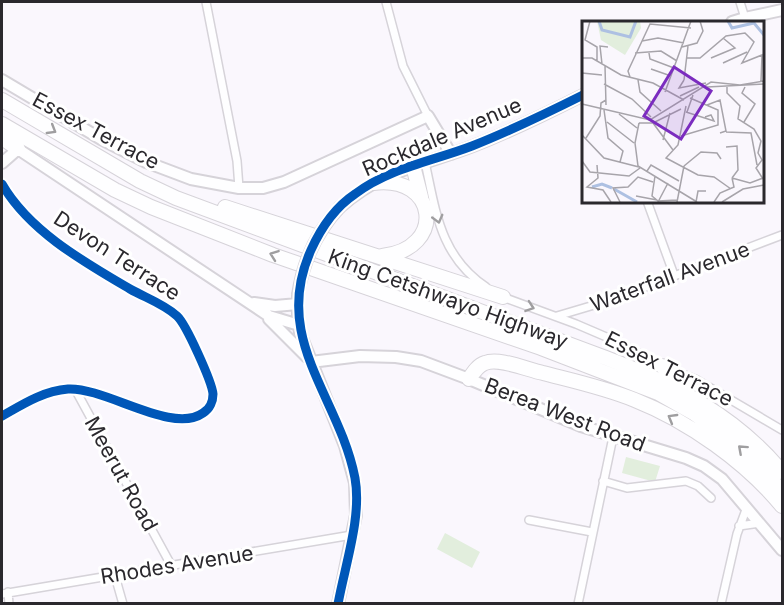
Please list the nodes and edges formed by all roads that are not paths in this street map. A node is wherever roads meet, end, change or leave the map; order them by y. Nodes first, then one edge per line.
1 (206, 2) edge
2 (386, 2) edge
3 (740, 2) edge
4 (783, 10) edge
5 (745, 18) junction
6 (735, 21) edge
7 (2, 80) edge
8 (582, 94) edge
9 (2, 100) edge
10 (428, 116) junction
11 (2, 124) edge
12 (2, 138) edge
13 (18, 149) junction
14 (451, 154) junction
15 (2, 163) edge
16 (419, 164) junction
17 (126, 173) junction
18 (373, 183) junction
19 (2, 184) edge
20 (238, 188) junction
21 (422, 200) junction
22 (647, 202) edge
23 (783, 235) edge
24 (377, 256) junction
25 (674, 275) junction
26 (503, 297) junction
27 (298, 300) junction
28 (248, 302) junction
29 (557, 316) junction
30 (299, 325) junction
31 (311, 362) junction
32 (662, 366) junction
33 (469, 379) junction
34 (75, 389) junction
35 (2, 416) edge
36 (783, 430) edge
37 (613, 437) junction
38 (783, 466) edge
39 (783, 472) edge
40 (603, 481) junction
41 (783, 492) edge
42 (711, 498) dead end
43 (783, 506) edge
44 (747, 507) junction
45 (529, 520) dead end
46 (760, 523) junction
47 (740, 526) junction
48 (592, 532) junction
49 (352, 535) junction
50 (783, 550) edge
51 (171, 565) junction
52 (115, 576) junction
53 (5, 593) edge
54 (9, 603) edge
55 (123, 603) edge
56 (338, 603) edge
57 (578, 603) edge
58 (721, 603) edge

1 - 20 street
2 - 10 street
3 - 5 street
4 - 5 street
5 - 6 street
7 - 20 street, Essex Terrace
8 - 14 street, Rockdale Avenue
9 -> 17 highway, King Cetshwayo Highway
10 - 14 street
10 - 20 street, Essex Terrace
41 -> 11 highway, King Cetshwayo Highway
12 - 13 highway
13 - 15 street
13 - 28 street
14 - 16 street, Rockdale Avenue
16 - 18 street, Rockdale Avenue
16 - 21 highway
16 -> 26 street, Essex Terrace
17 - 24 highway
17 - 39 highway, King Cetshwayo Highway
18 - 21 highway
18 - 27 street, Rockdale Avenue, bridge
19 - 34 street, Devon Terrace
21 - 24 highway
22 - 25 street
23 - 25 street, Waterfall Avenue
24 - 26 highway
25 - 29 street, Waterfall Avenue
26 -> 29 street, Essex Terrace
27 - 28 street
27 - 30 street, Rockdale Avenue
28 - 30 street
28 - 31 street
29 - 32 street, Essex Terrace
30 - 31 street, Rockdale Avenue
31 - 33 street, Berea West Road
31 - 49 street, Rockdale Avenue
32 - 36 street, Essex Terrace
32 - 38 highway
33 - 37 street, Berea West Road
43 -> 33 highway
34 - 35 street
34 - 51 street, Meerut Road
37 - 40 street
37 - 44 street, Berea West Road
40 - 42 street
40 - 48 street
44 - 46 street, Berea West Road
44 - 47 street
45 - 48 street
46 - 47 street
46 - 50 street, Berea West Road
47 - 58 street
48 - 57 street
49 - 51 street, Rhodes Avenue
49 - 56 street, Rockdale Avenue
51 - 52 street, Rhodes Avenue
52 - 53 street, Rhodes Avenue
52 - 55 street
53 - 54 street

